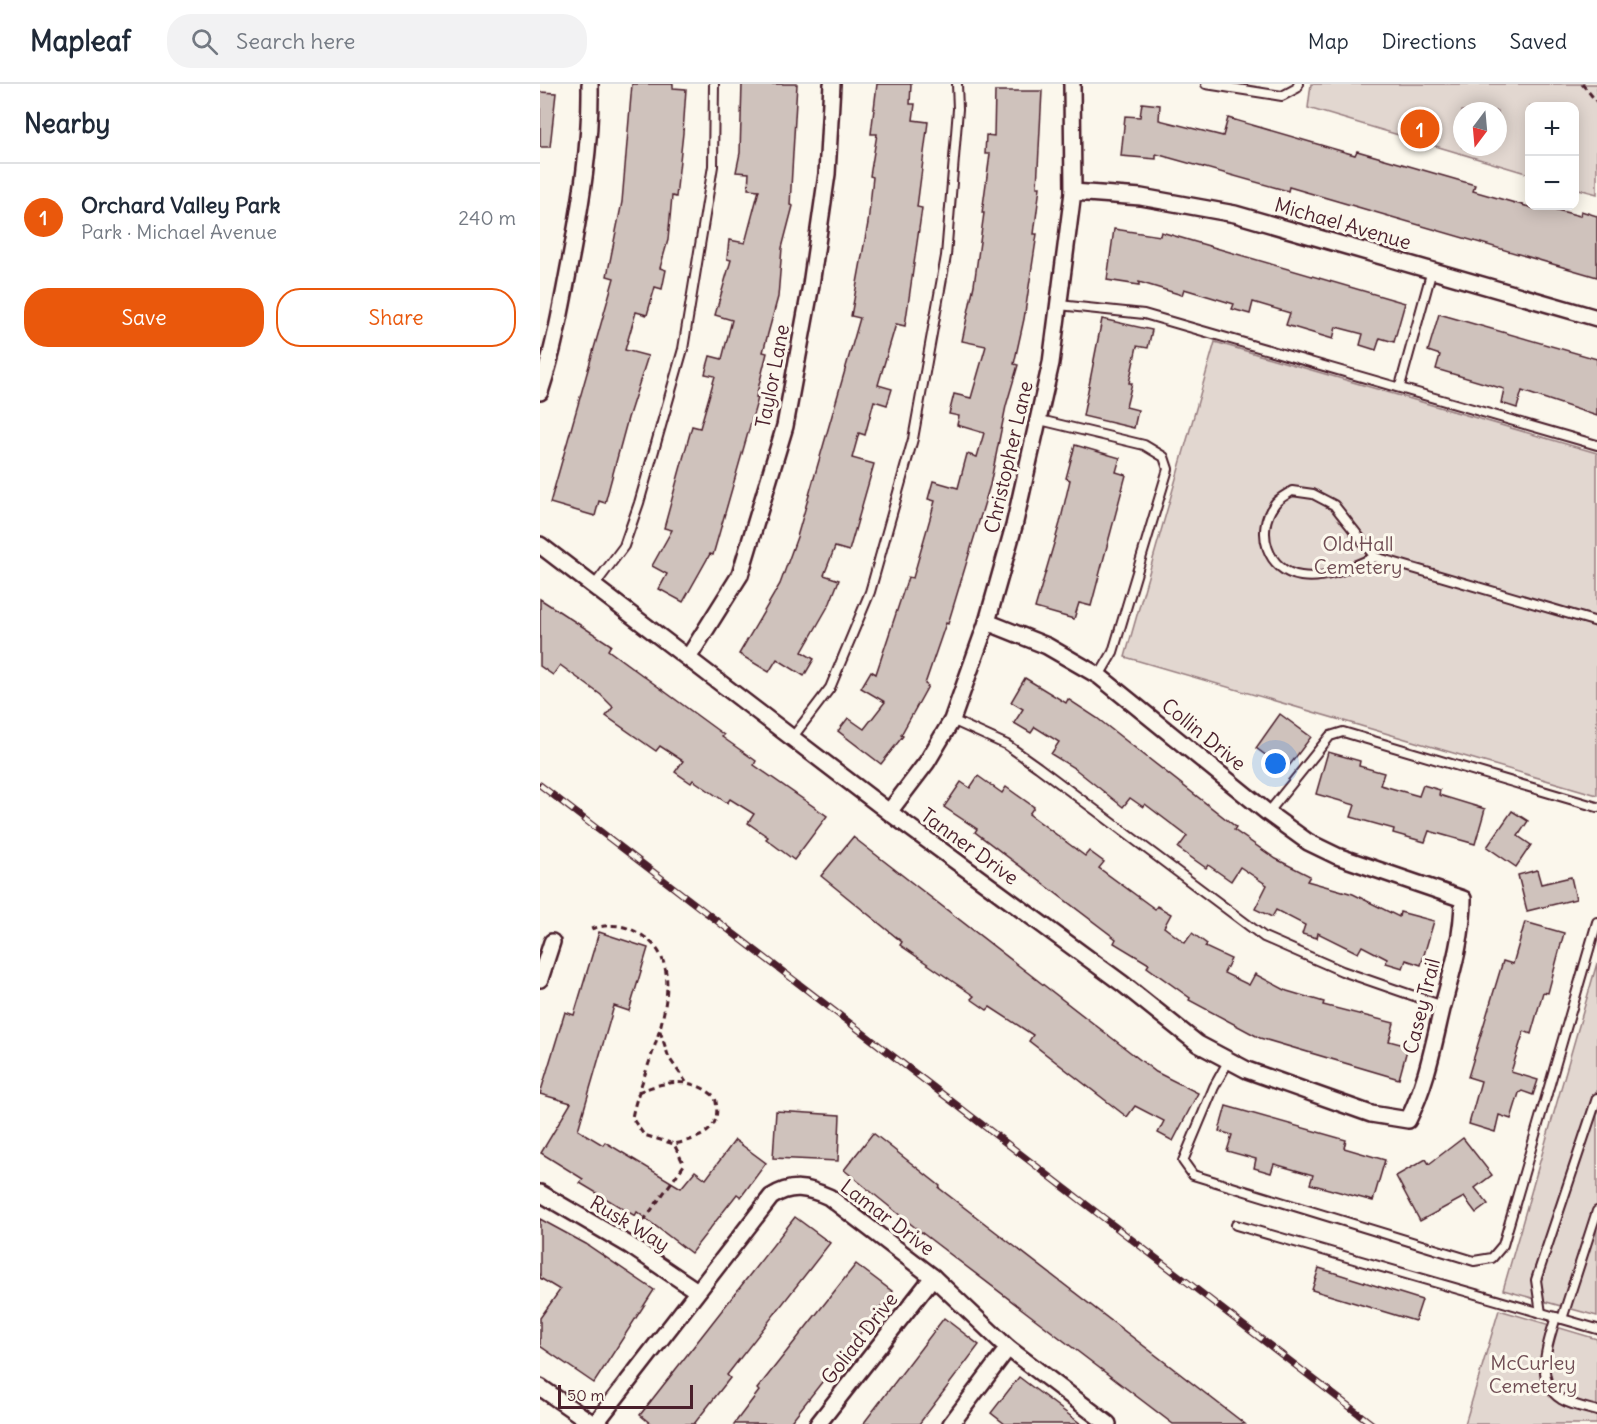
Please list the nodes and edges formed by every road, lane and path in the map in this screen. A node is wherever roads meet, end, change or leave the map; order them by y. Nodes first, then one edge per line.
1 (590, 84) edge
2 (714, 84) edge
3 (832, 84) edge
4 (957, 84) edge
5 (1072, 84) edge
6 (1206, 84) edge
7 (1298, 84) edge
8 (1582, 84) edge
9 (1597, 102) edge
10 (1073, 192) junction
11 (1432, 270) junction
12 (1059, 305) junction
13 (1597, 318) edge
14 (1400, 386) junction
15 (540, 392) edge
16 (1040, 420) junction
17 (1597, 444) edge
18 (540, 544) edge
19 (1375, 557) junction
20 (594, 586) junction
21 (987, 622) junction
22 (1597, 622) edge
23 (688, 658) junction
24 (1099, 676) junction
25 (952, 720) junction
26 (792, 738) junction
27 (1597, 807) edge
28 (889, 812) junction
29 (1268, 813) junction
30 (1463, 899) joint
31 (1597, 922) edge
32 (591, 929) dead end
33 (552, 942) dead end
34 (540, 979) edge
35 (1443, 1006) junction
36 (660, 1029) junction
37 (1229, 1060) junction
38 (686, 1082) junction
39 (638, 1092) junction
40 (1597, 1098) edge
41 (1407, 1120) joint
42 (1587, 1129) junction
43 (1597, 1132) edge
44 (675, 1144) junction
45 (540, 1194) edge
46 (1597, 1211) edge
47 (1236, 1225) dead end
48 (639, 1227) dead end
49 (933, 1277) junction
50 (697, 1291) junction
51 (1541, 1313) junction
52 (1559, 1318) junction
53 (1597, 1329) edge
54 (1008, 1348) junction
55 (540, 1387) edge
56 (1597, 1411) edge
57 (954, 1423) edge
58 (594, 1424) edge
59 (818, 1424) edge
60 (1108, 1424) edge

1 - 15 street
2 - 20 lane
3 - 23 street, Taylor Lane
4 - 26 lane
5 - 10 street, Christopher Lane
6 - 7 lane
8 - 9 path
10 - 11 street, Michael Avenue
10 - 12 street, Christopher Lane
11 - 13 street, Michael Avenue
11 - 14 lane
12 - 14 lane
12 - 16 street, Christopher Lane
14 - 17 lane
16 - 21 street, Christopher Lane
16 - 24 lane
18 - 20 street, Tanner Drive
19 - 19 lane
19 - 22 lane
20 - 23 street, Tanner Drive
21 - 24 street, Collin Drive
21 - 25 street, Christopher Lane
23 - 26 street, Tanner Drive
24 - 29 street, Collin Drive
25 - 28 street, Christopher Lane
25 - 35 lane
26 - 28 street, Tanner Drive
27 - 29 lane
28 - 37 street, Tanner Drive
29 - 30 street, Collin Drive
30 - 35 street, Casey Trail
31 - 37 lane
32 - 36 path
33 - 34 street
35 - 41 street, Casey Trail
36 - 38 path
36 - 39 path
37 - 41 street, Tanner Drive
38 - 39 path
38 - 44 path
39 - 44 path
40 - 42 lane
42 - 43 lane
42 - 51 lane
44 - 48 path
45 - 50 street, Rusk Way
46 - 52 lane
47 - 51 lane
49 - 50 street, Lamar Drive
49 - 54 street, Lamar Drive
49 - 59 street, Goliad Drive
50 - 58 street, Lamar Drive
51 - 52 lane
52 - 53 lane
52 - 56 lane
54 - 57 street
54 - 60 street, Lamar Drive
55 - 58 street

